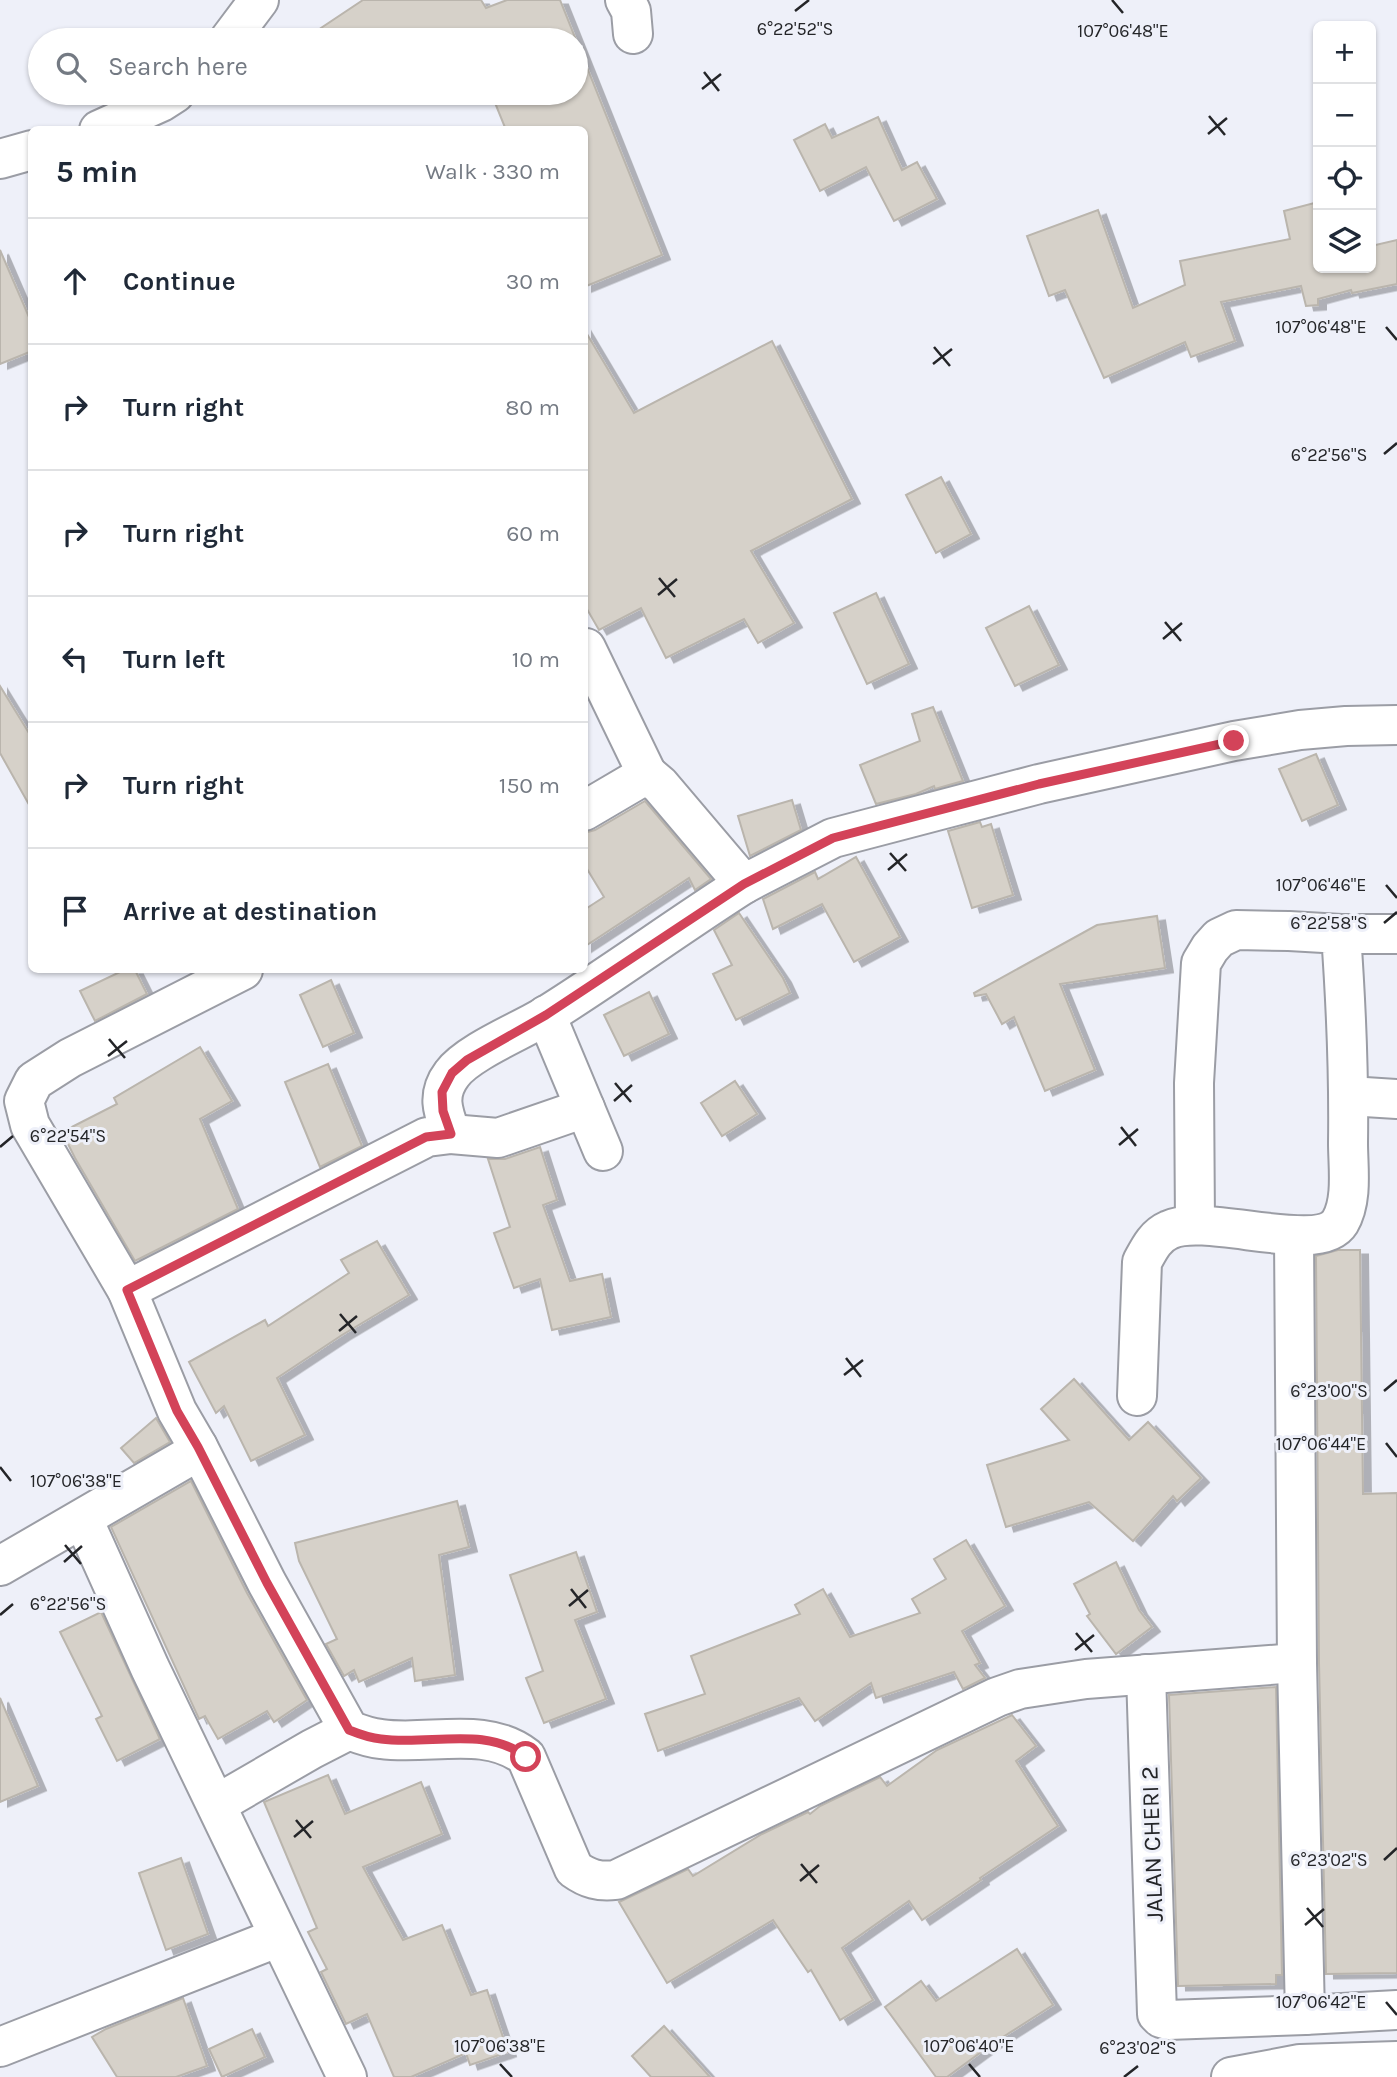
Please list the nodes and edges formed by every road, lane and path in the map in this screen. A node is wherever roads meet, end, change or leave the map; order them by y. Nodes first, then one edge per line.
1 (259, 0) edge
2 (238, 28) edge
3 (154, 105) edge
4 (108, 126) edge
5 (28, 151) edge
6 (0, 159) edge
7 (588, 652) edge
8 (1397, 725) edge
9 (647, 774) junction
10 (588, 809) edge
11 (744, 884) junction
12 (1341, 934) junction
13 (1397, 934) edge
14 (237, 973) edge
15 (546, 1015) junction
16 (14, 1084) edge
17 (1349, 1096) junction
18 (1397, 1100) edge
19 (585, 1108) junction
20 (451, 1134) junction
21 (603, 1151) dead end
22 (1195, 1224) junction
23 (1294, 1236) junction
24 (127, 1290) junction
25 (1138, 1396) dead end
26 (198, 1447) junction
27 (83, 1518) junction
28 (0, 1566) edge
29 (1297, 1663) junction
30 (1146, 1674) junction
31 (349, 1730) junction
32 (217, 1804) junction
33 (279, 1937) junction
34 (1397, 2010) edge
35 (1305, 2015) junction
36 (0, 2047) edge
37 (1397, 2062) edge
38 (1300, 2071) edge
39 (347, 2077) edge
40 (1231, 2077) edge

1 - 2 street
3 - 4 street
5 - 6 street
7 - 9 street
8 - 11 street
9 - 10 street
9 - 11 street
11 - 15 street
12 - 13 street
12 - 17 street
12 - 22 street
14 - 16 street
15 - 19 street
15 - 20 street
16 - 24 street
17 - 18 street
17 - 23 street
19 - 20 street
19 - 21 street
20 - 24 street
22 - 23 street
22 - 25 street
23 - 29 street
24 - 26 street
26 - 27 street
26 - 31 street
27 - 28 street
27 - 32 street
29 - 30 street
29 - 35 street
30 - 31 street
30 - 35 street, JALAN CHERI 2
31 - 32 street
32 - 33 street
33 - 36 street
33 - 39 street
34 - 35 street
37 - 38 street
38 - 40 street

